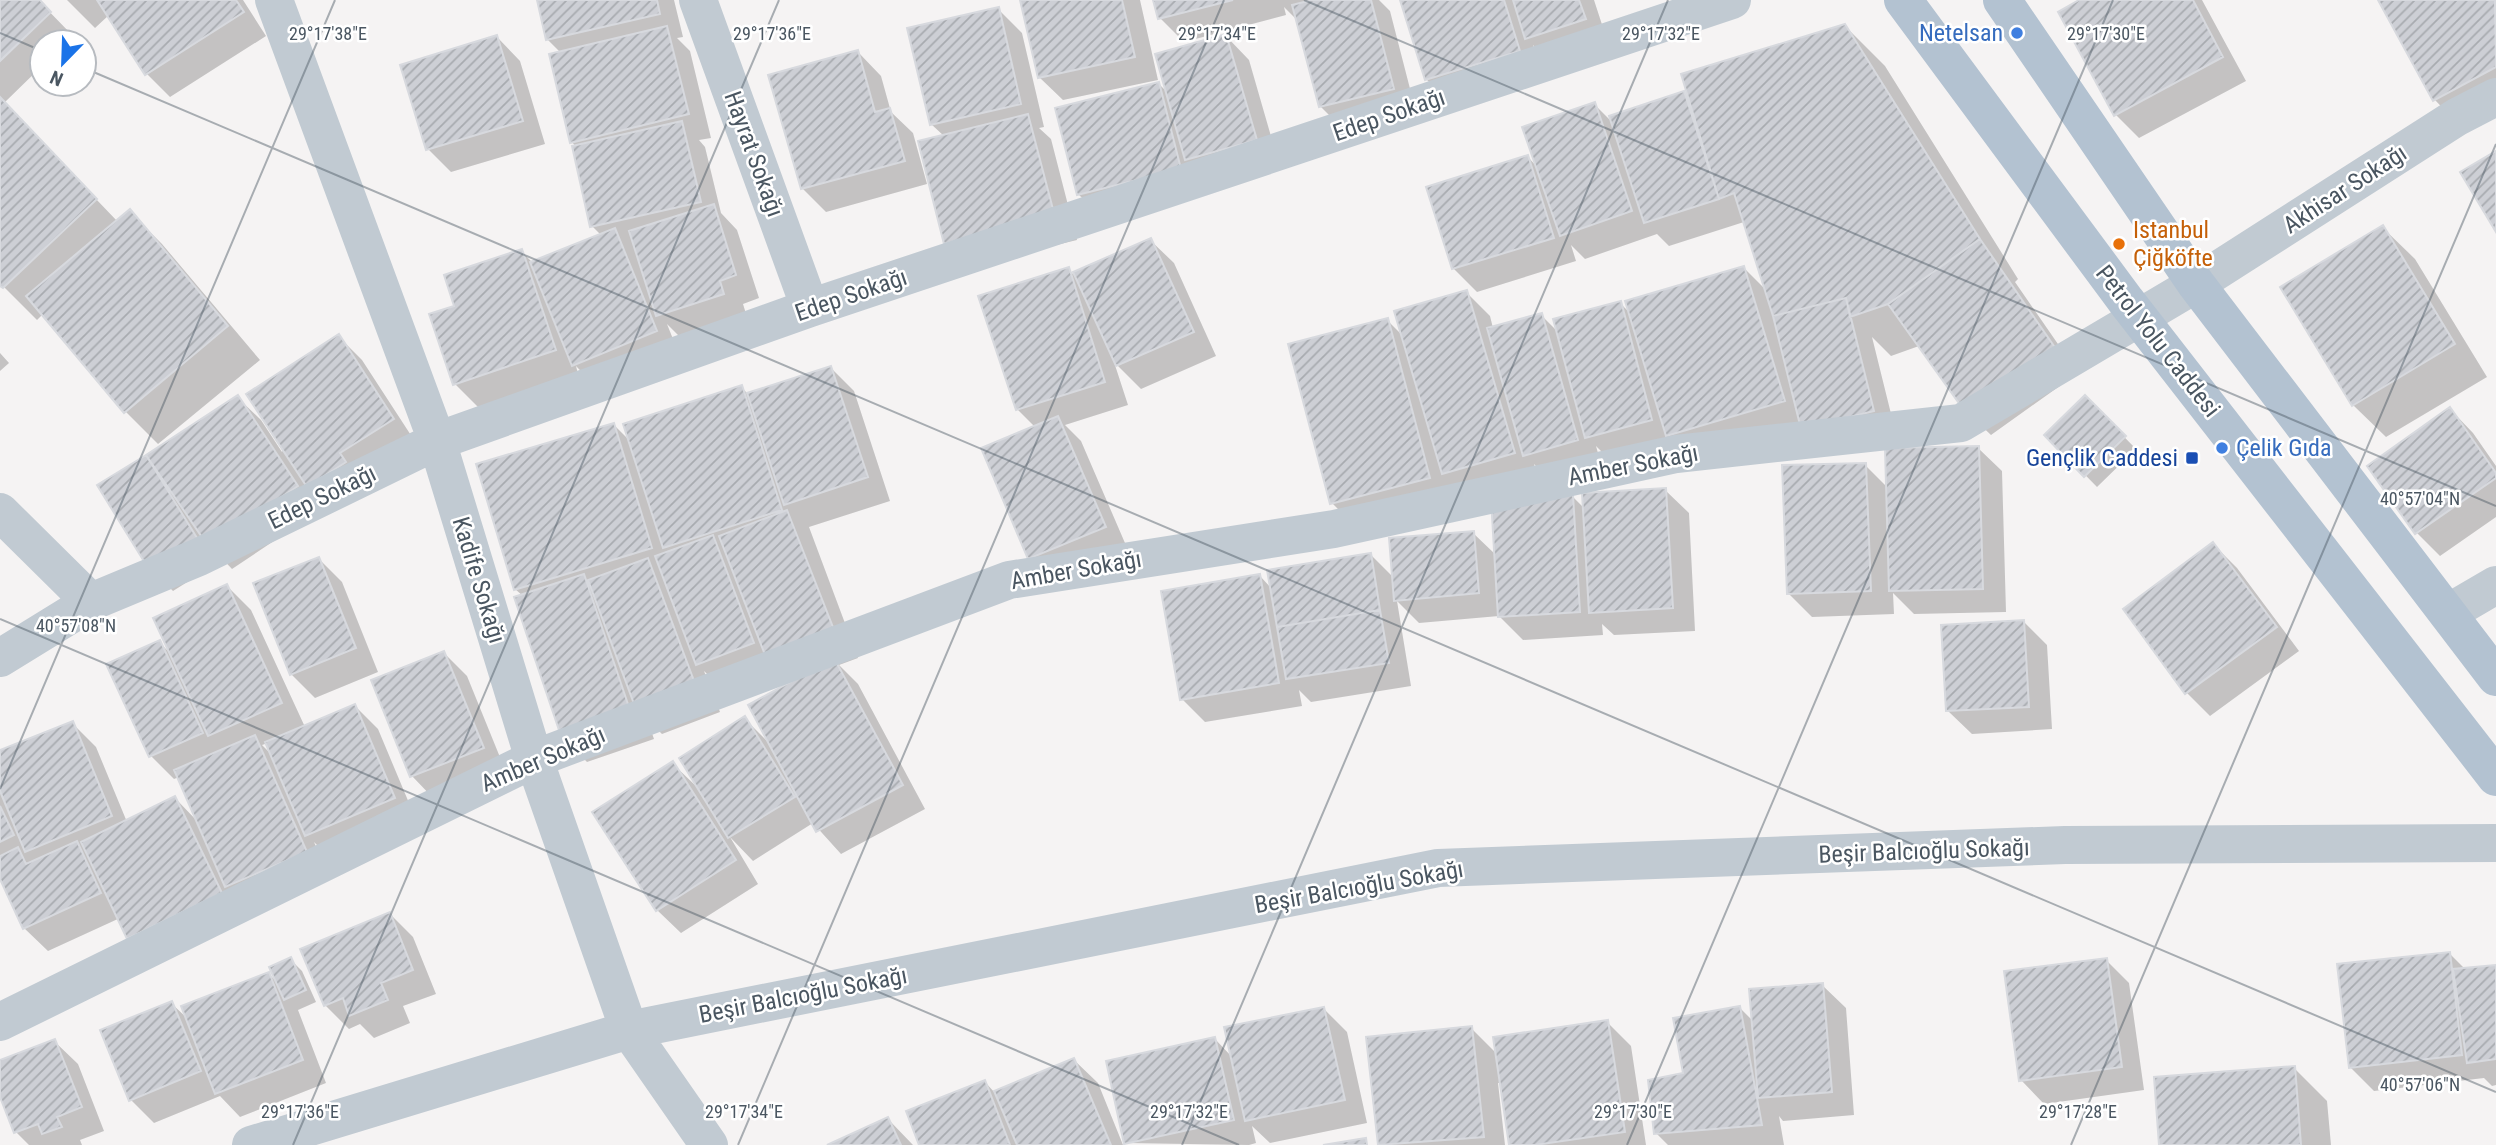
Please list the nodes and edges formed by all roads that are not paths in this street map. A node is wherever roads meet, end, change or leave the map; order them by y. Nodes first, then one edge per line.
1 (274, 0) edge
2 (1732, 0) edge
3 (1903, 0) edge
4 (2002, 0) edge
5 (706, 1) edge
6 (2496, 97) edge
7 (2196, 284) junction
8 (810, 308) junction
9 (2140, 318) junction
10 (437, 441) junction
11 (0, 512) edge
12 (2496, 585) edge
13 (91, 601) junction
14 (2448, 613) junction
15 (0, 659) edge
16 (2496, 677) edge
17 (534, 759) junction
18 (2496, 777) edge
19 (2496, 843) edge
20 (0, 1022) edge
21 (629, 1030) junction
22 (251, 1145) edge
23 (709, 1145) edge

1 - 10 street, Kadife Sokağı
2 - 8 street, Edep Sokağı
3 - 9 main road, Petrol Yolu Caddesi
4 - 7 main road
5 - 8 street, Hayrat Sokağı
6 - 7 street, Akhisar Sokağı
7 - 9 street, Amber Sokağı
7 - 14 main road
8 - 10 street, Edep Sokağı
9 - 17 street, Amber Sokağı
9 - 18 main road, Petrol Yolu Caddesi
10 - 13 street, Edep Sokağı
10 - 17 street, Kadife Sokağı
11 - 13 street
12 - 14 street
13 - 15 street, Edep Sokağı
14 - 16 main road
17 - 20 street, Amber Sokağı
17 - 21 street, Kadife Sokağı
19 - 21 street, Beşir Balcıoğlu Sokağı
21 - 22 street, Beşir Balcıoğlu Sokağı
21 - 23 street, Kadife Sokağı

